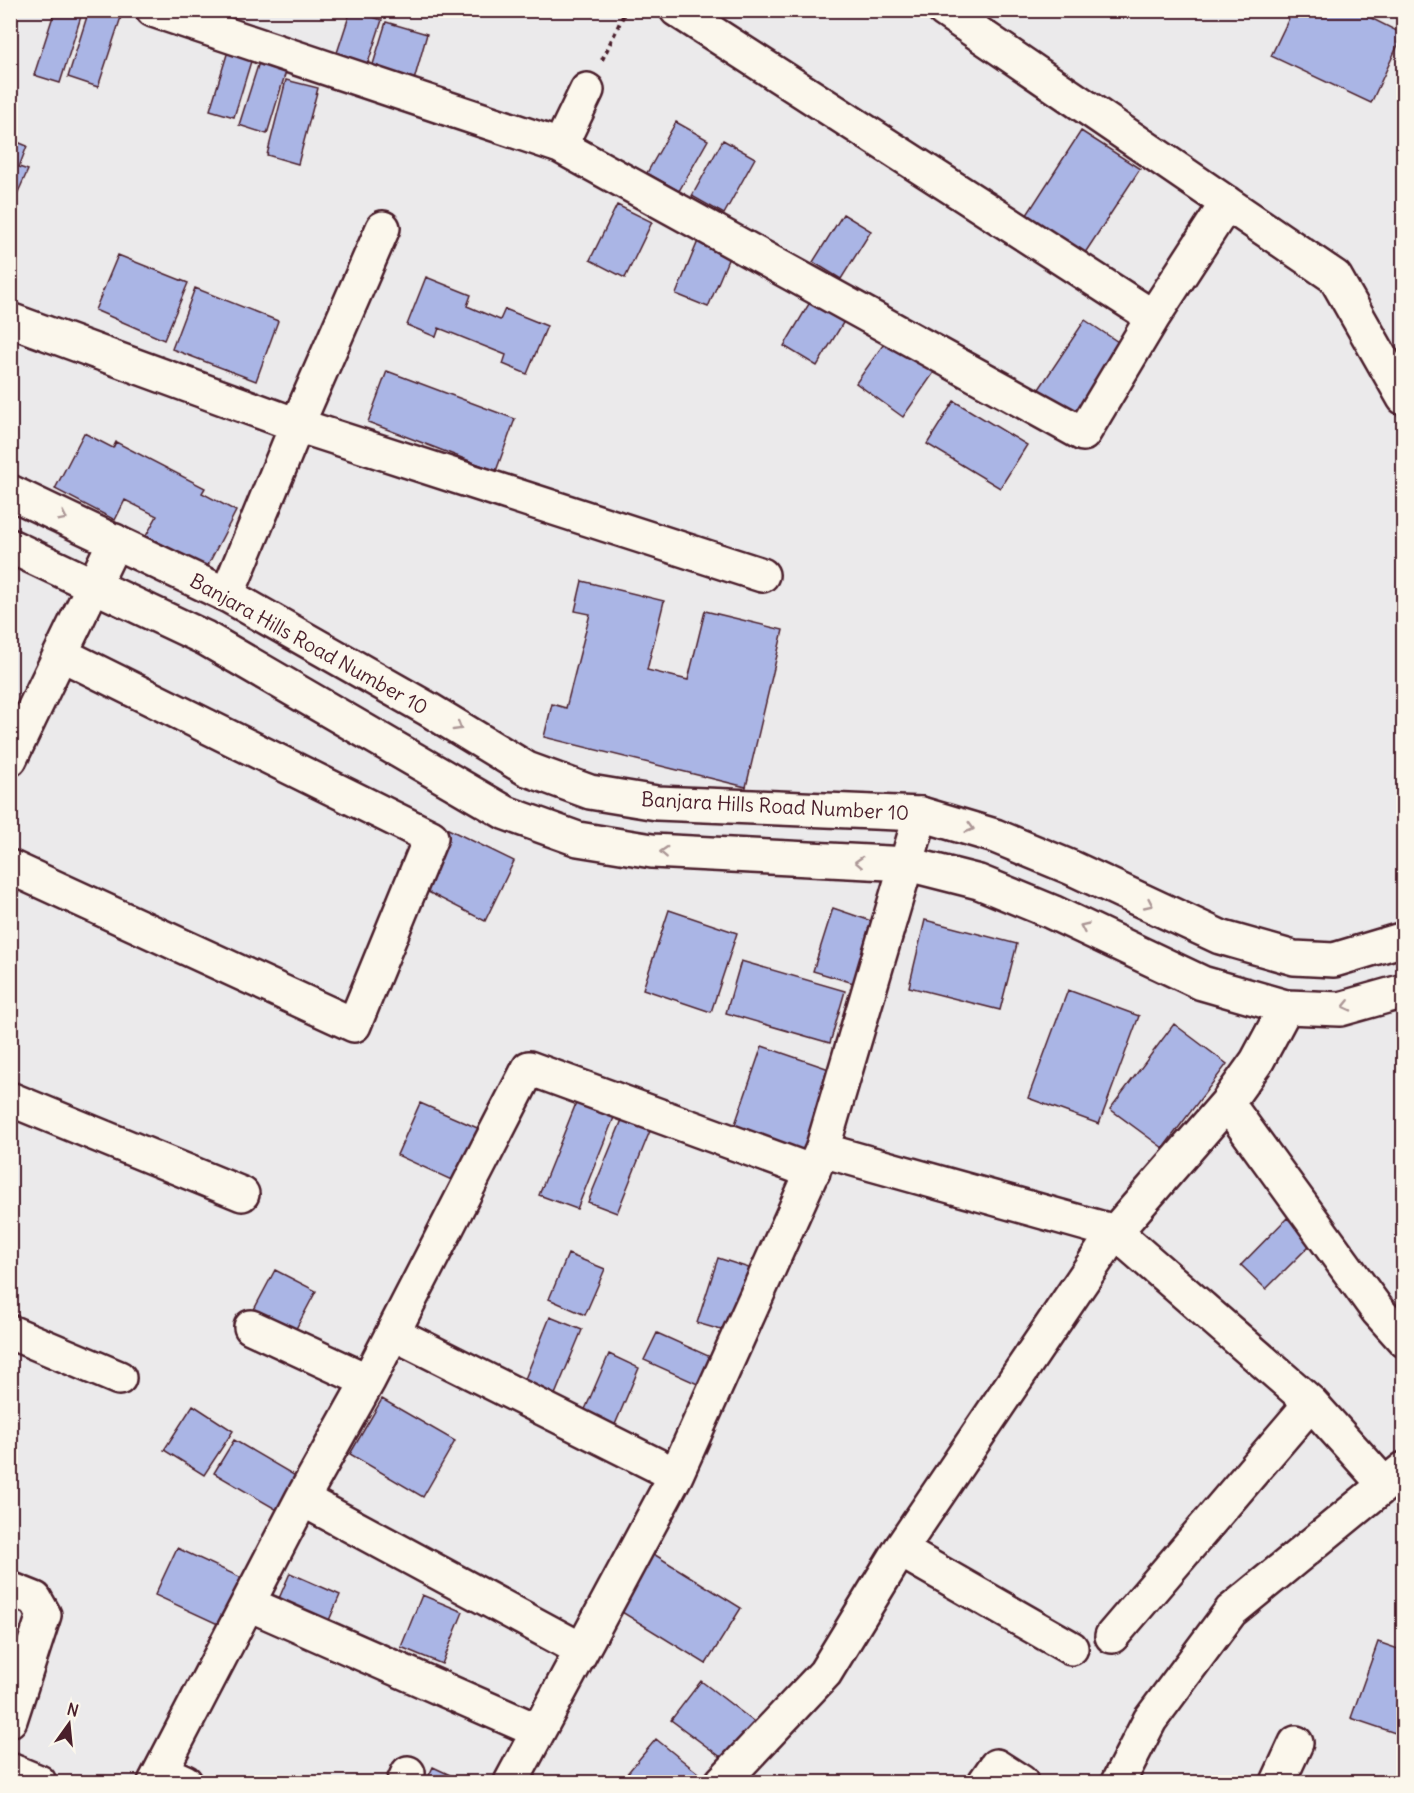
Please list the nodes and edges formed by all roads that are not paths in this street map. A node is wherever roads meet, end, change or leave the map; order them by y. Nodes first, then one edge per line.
1 (153, 10) edge
2 (677, 10) edge
3 (944, 10) edge
4 (587, 90) road end
5 (560, 146) junction
6 (1227, 203) junction
7 (382, 228) dead end
8 (1153, 317) junction
9 (10, 320) edge
10 (1404, 398) edge
11 (297, 425) junction
12 (10, 492) edge
13 (115, 542) junction
14 (10, 546) edge
15 (762, 575) dead end
16 (94, 585) junction
17 (227, 595) junction
18 (60, 654) junction
19 (10, 759) edge
20 (921, 814) junction
21 (908, 864) junction
22 (10, 867) edge
23 (1404, 939) edge
24 (1404, 991) edge
25 (1286, 1007) junction
26 (10, 1100) edge
27 (1227, 1103) junction
28 (818, 1161) junction
29 (242, 1194) dead end
30 (1115, 1232) junction
31 (251, 1327) dead end
32 (10, 1332) edge
33 (393, 1333) junction
34 (1404, 1340) edge
35 (118, 1378) dead end
36 (368, 1381) junction
37 (1311, 1403) junction
38 (676, 1475) junction
39 (1394, 1477) edge
40 (302, 1498) junction
41 (900, 1550) junction
42 (10, 1589) edge
43 (249, 1604) junction
44 (1112, 1636) dead end
45 (1071, 1648) dead end
46 (582, 1650) junction
47 (10, 1720) edge
48 (538, 1731) junction
49 (1296, 1743) dead end
50 (10, 1770) edge
51 (167, 1779) edge
52 (39, 1782) edge
53 (511, 1782) edge
54 (722, 1782) edge
55 (985, 1782) edge
56 (1021, 1782) edge
57 (1118, 1782) edge
58 (1278, 1782) edge

1 - 5 street
2 - 8 street
3 - 6 street
4 - 5 street
5 - 8 street
6 - 8 street
6 - 10 street
7 - 11 street
9 - 11 street
11 - 15 street
11 - 17 street
12 -> 13 street, Banjara Hills Road Number 10
13 - 16 street
13 - 17 street, Banjara Hills Road Number 10
14 - 16 street
16 - 18 street
21 -> 16 street
17 -> 20 street, Banjara Hills Road Number 10
18 - 19 street
18 - 22 street
20 - 21 street
20 -> 23 street, Banjara Hills Road Number 10
25 -> 21 street
21 - 28 street
24 -> 25 street
25 - 27 street
26 - 29 street
27 - 30 street
27 - 34 street
28 - 30 street
28 - 33 street
28 - 38 street
30 - 37 street
30 - 41 street
31 - 36 street
32 - 35 street
33 - 36 street
33 - 38 street
36 - 40 street
37 - 39 street
37 - 44 street
38 - 46 street
39 - 57 street
40 - 43 street
40 - 46 street
41 - 45 street
41 - 54 street
42 - 47 street
43 - 48 street
43 - 51 street
46 - 48 street
48 - 53 street
49 - 58 street
50 - 52 street
55 - 56 street

